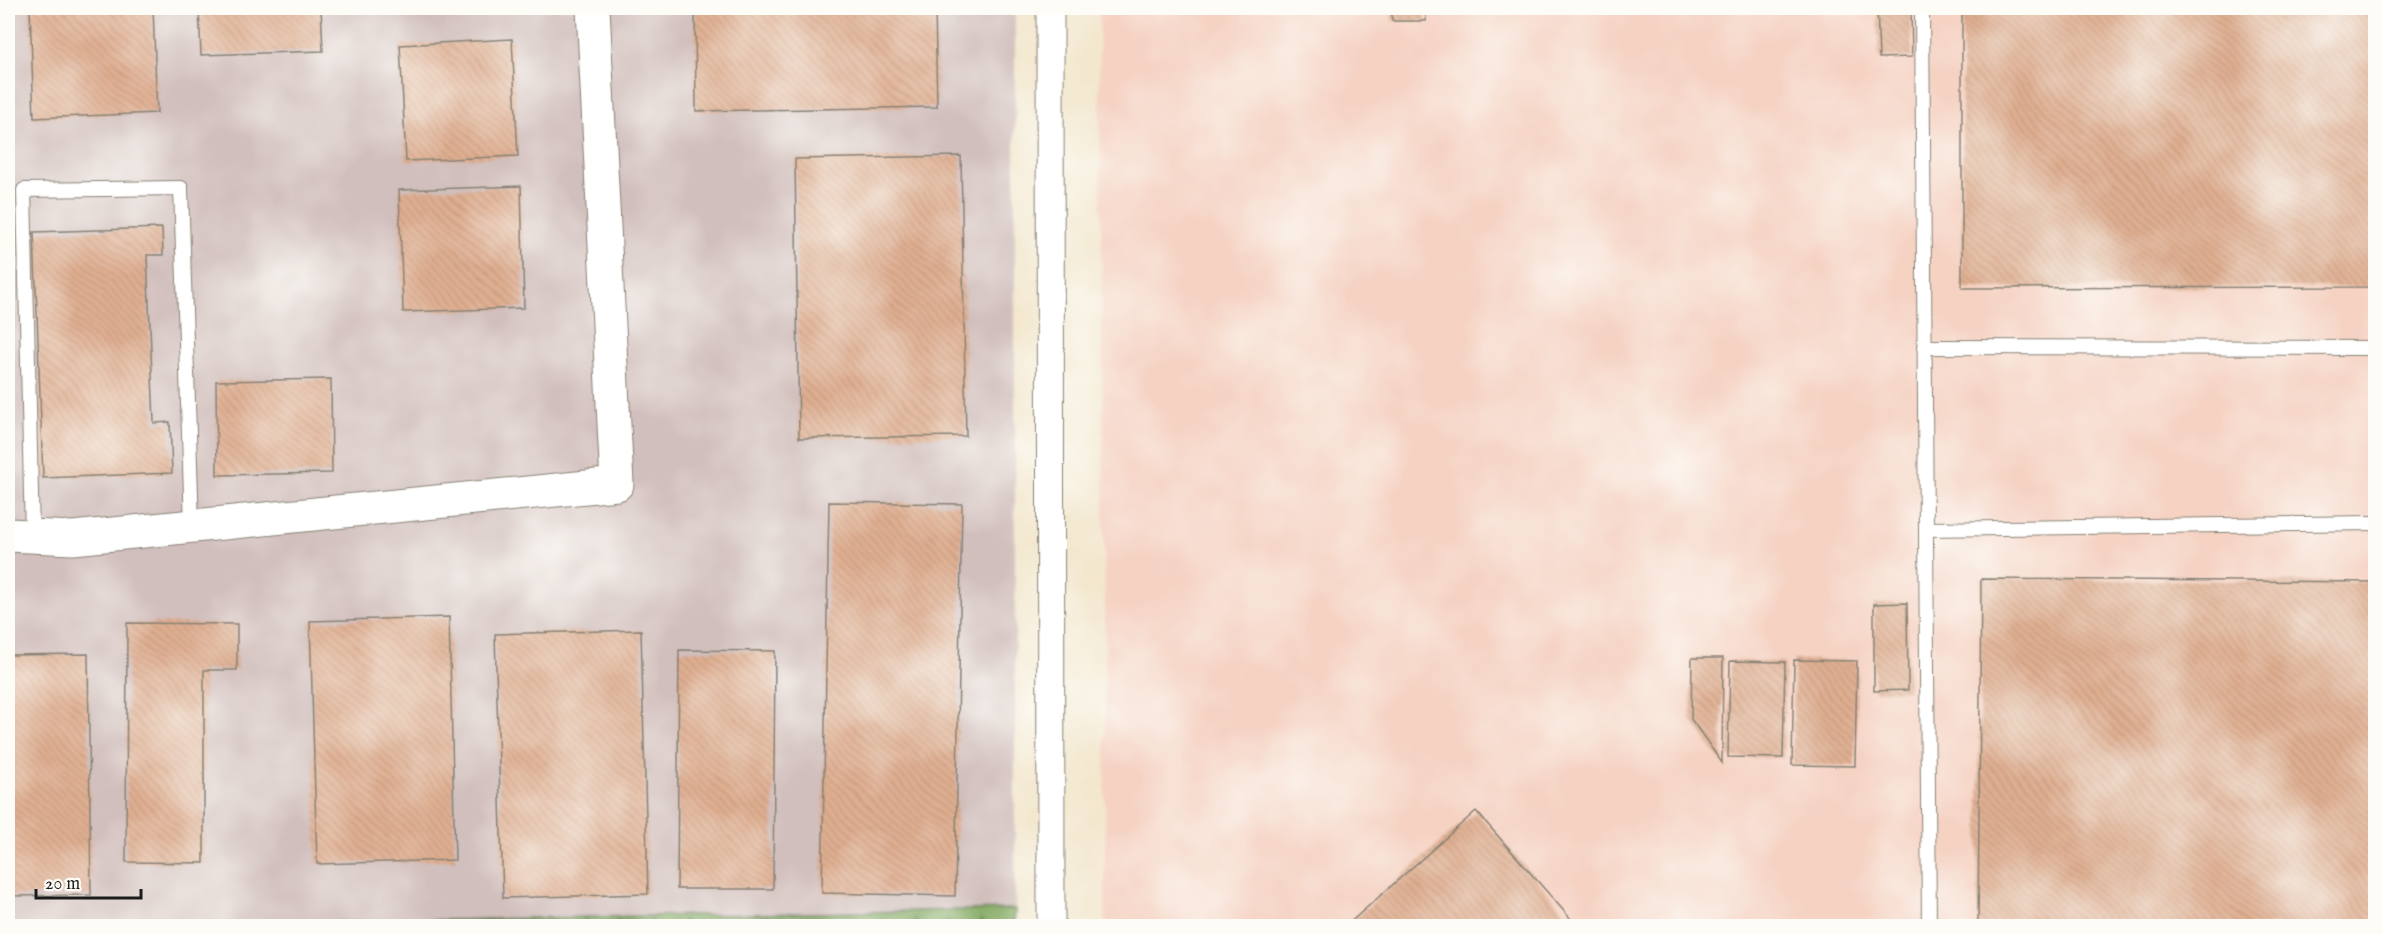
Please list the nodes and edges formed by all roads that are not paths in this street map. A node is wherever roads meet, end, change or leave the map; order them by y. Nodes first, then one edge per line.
1 (593, 8) edge
2 (1050, 8) edge
3 (1922, 8) edge
4 (1924, 347) junction
5 (2376, 348) edge
6 (2376, 523) edge
7 (192, 527) junction
8 (1926, 529) junction
9 (20, 535) edge
10 (1051, 927) edge
11 (1929, 927) edge

1 - 7 street
2 - 10 street
3 - 4 lane
4 - 5 lane
4 - 8 lane
6 - 8 lane
7 - 9 street
7 - 9 lane
8 - 11 lane

